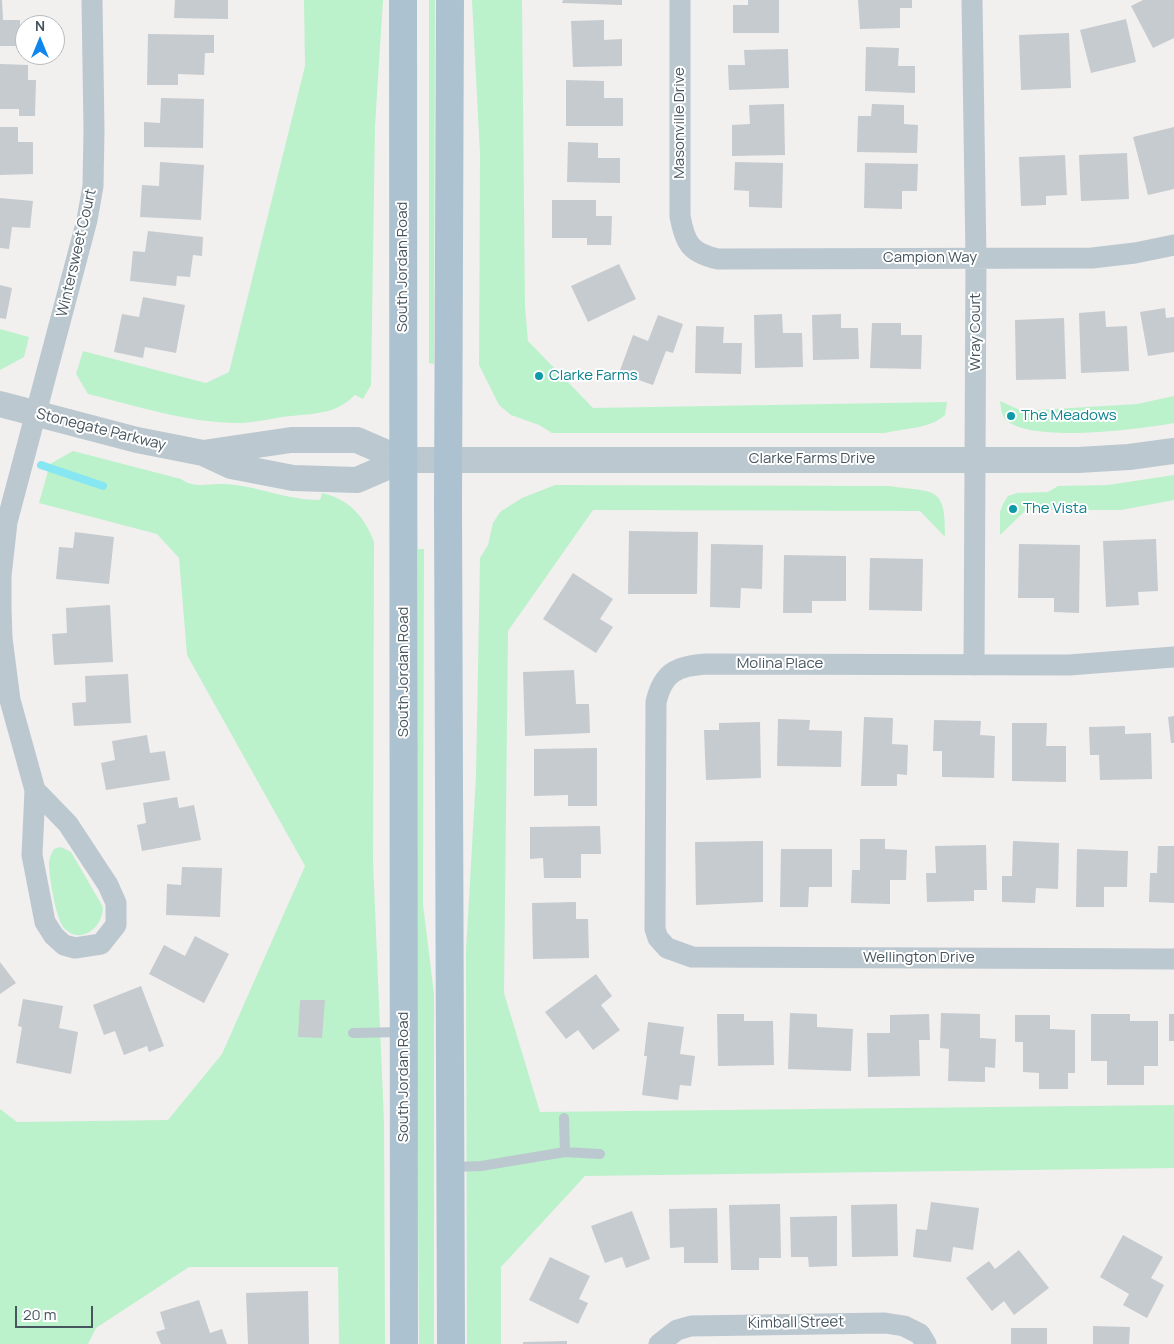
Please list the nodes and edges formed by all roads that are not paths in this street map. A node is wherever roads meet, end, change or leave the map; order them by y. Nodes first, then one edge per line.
1 (92, 0) edge
2 (404, 0) edge
3 (450, 0) edge
4 (680, 0) edge
5 (972, 0) edge
6 (688, 245) joint
7 (1174, 245) edge
8 (976, 258) junction
9 (0, 404) edge
10 (36, 414) junction
11 (1174, 450) edge
12 (204, 453) junction
13 (403, 460) junction
14 (448, 460) junction
15 (976, 460) junction
16 (1174, 656) edge
17 (974, 665) junction
18 (35, 790) junction
19 (666, 948) joint
20 (1174, 958) edge
21 (403, 1032) junction
22 (353, 1033) dead end
23 (564, 1118) dead end
24 (565, 1152) junction
25 (600, 1154) dead end
26 (450, 1167) junction
27 (660, 1343) edge
28 (404, 1344) edge
29 (451, 1344) edge
30 (926, 1344) edge

1 - 10 street, Wintersweet Court
2 - 13 main road, South Jordan Road
3 - 14 main road
4 - 6 street, Masonville Drive
5 - 8 street, Wray Court
6 - 8 street, Campion Way
7 - 8 street, Campion Way
8 - 15 street, Wray Court
9 - 10 street, Stonegate Parkway
10 - 12 street, Stonegate Parkway
10 - 18 street, Wintersweet Court
11 - 15 street, Clarke Farms Drive
12 - 13 street, Stonegate Parkway
12 - 13 street, Stonegate Parkway
13 - 14 street, Stonegate Parkway
13 - 21 main road, South Jordan Road
14 - 15 street, Clarke Farms Drive
14 - 26 main road
15 - 17 street, Wray Court
16 - 17 street, Molina Place
17 - 19 street, Molina Place
18 - 18 street
19 - 20 street, Wellington Drive
21 - 22 lane
21 - 28 main road, South Jordan Road
23 - 24 lane
24 - 25 lane
24 - 26 lane
26 - 29 main road
27 - 30 street, Kimball Street

